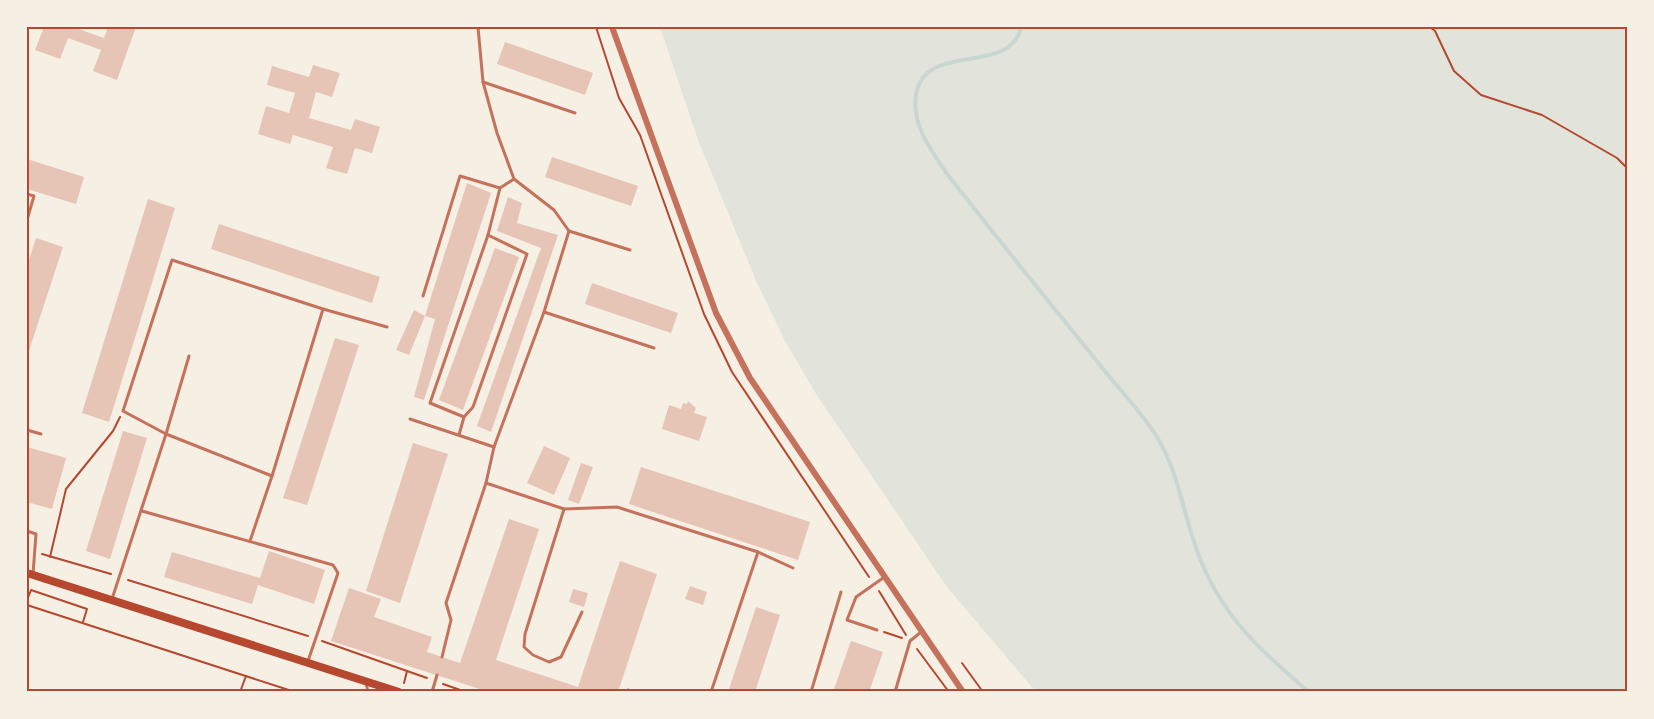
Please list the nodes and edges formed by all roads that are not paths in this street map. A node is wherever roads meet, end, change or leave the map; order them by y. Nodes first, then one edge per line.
1 (478, 27) edge
2 (612, 27) edge
3 (483, 82) junction
4 (575, 113) dead end
5 (514, 179) junction
6 (500, 188) junction
7 (27, 194) edge
8 (27, 220) edge
9 (569, 231) junction
10 (488, 235) junction
11 (630, 250) dead end
12 (423, 296) dead end
13 (323, 309) junction
14 (544, 312) junction
15 (387, 327) dead end
16 (654, 348) dead end
17 (189, 356) dead end
18 (464, 417) junction
19 (410, 418) dead end
20 (27, 430) edge
21 (41, 434) dead end
22 (166, 434) junction
23 (459, 435) junction
24 (494, 447) junction
25 (272, 476) junction
26 (486, 483) junction
27 (564, 509) junction
28 (142, 511) junction
29 (27, 531) edge
30 (250, 541) junction
31 (758, 552) junction
32 (793, 568) dead end
33 (30, 574) edge
34 (884, 578) junction
35 (841, 592) dead end
36 (112, 600) junction
37 (582, 612) dead end
38 (877, 630) road end
39 (921, 632) junction
40 (442, 657) dead end
41 (308, 662) junction
42 (437, 675) dead end
43 (366, 681) junction
44 (628, 690) dead end
45 (368, 692) edge
46 (401, 692) edge
47 (432, 692) edge
48 (634, 692) edge
49 (711, 692) edge
50 (811, 692) edge
51 (895, 692) edge
52 (963, 692) edge

1 - 3 lane
2 - 34 street
3 - 4 lane
3 - 5 lane
5 - 6 lane
5 - 9 lane
6 - 10 lane
6 - 12 lane
7 - 8 lane
9 - 11 lane
9 - 14 lane
10 - 18 lane
10 - 18 lane
13 - 15 lane
13 - 22 lane
13 - 25 lane
14 - 16 lane
14 - 24 lane
17 - 22 lane
18 - 23 lane
19 - 23 lane
20 - 21 lane
22 - 25 lane
22 - 28 lane
23 - 24 lane
24 - 26 lane
25 - 30 lane
26 - 27 lane
26 - 40 lane
27 - 31 lane
27 - 37 lane
28 - 30 lane
28 - 36 lane
29 - 33 lane
30 - 41 lane
31 - 32 lane
31 - 49 lane
33 - 36 main road
34 - 38 lane
34 - 39 street
35 - 50 lane
36 - 41 main road
39 - 51 lane
39 - 52 street
41 - 43 main road
42 - 47 lane
43 - 45 lane
43 - 46 main road
44 - 48 lane

